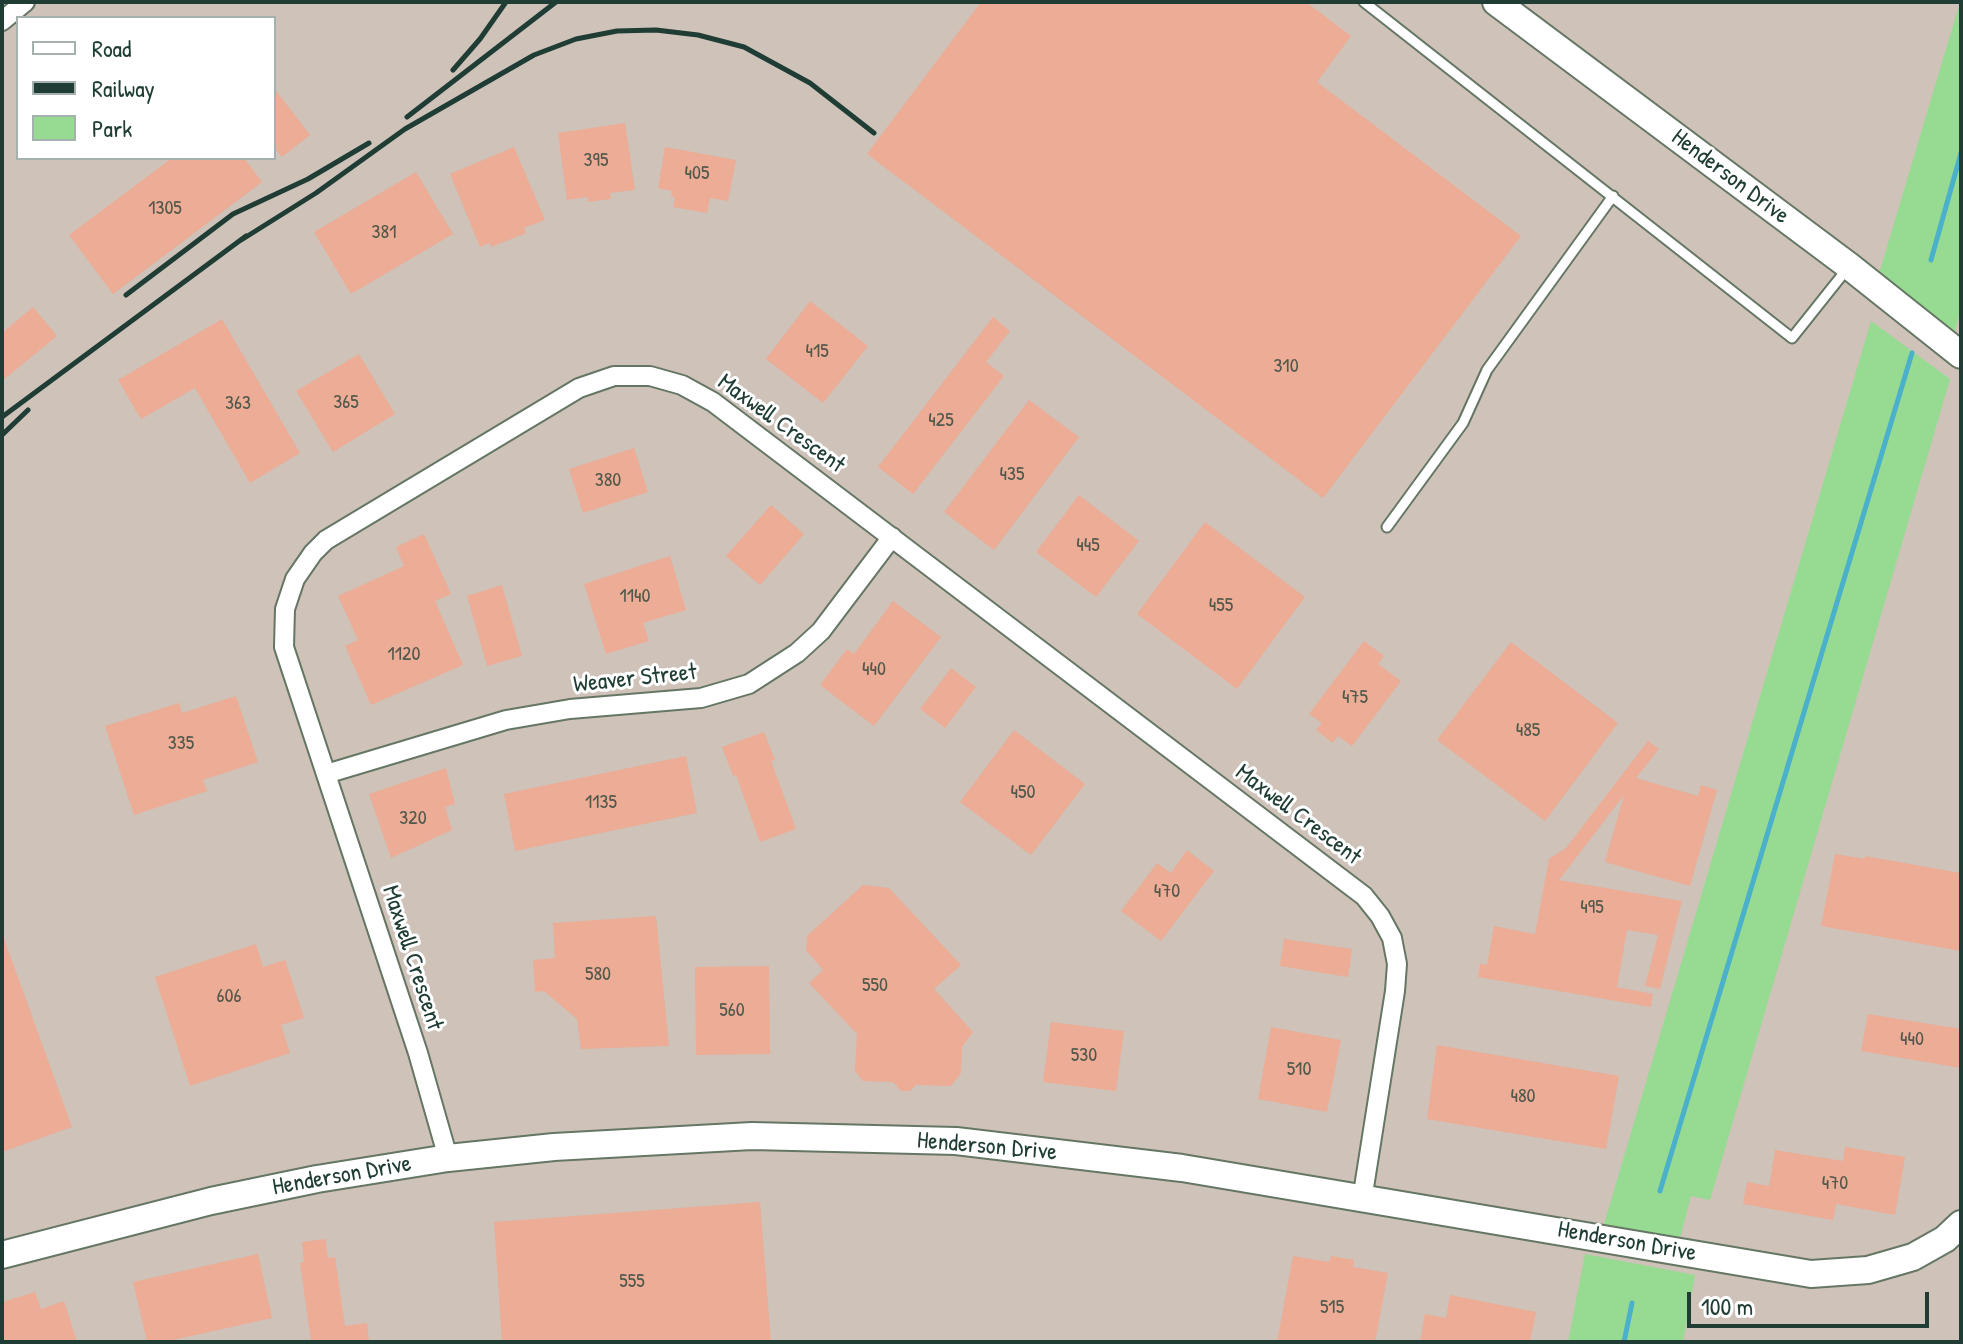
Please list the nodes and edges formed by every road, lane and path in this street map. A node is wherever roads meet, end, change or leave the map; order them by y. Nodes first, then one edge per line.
1 (25, 2) edge
2 (1364, 2) edge
3 (1496, 2) edge
4 (2, 21) edge
5 (1613, 196) junction
6 (1849, 266) junction
7 (1961, 355) edge
8 (1387, 527) dead end
9 (892, 537) junction
10 (326, 774) junction
11 (448, 1158) junction
12 (1362, 1200) junction
13 (1961, 1224) edge
14 (2, 1255) edge

1 - 4 street
2 - 5 lane
3 - 6 street, Henderson Drive
5 - 6 lane
5 - 8 lane
6 - 7 street, Henderson Drive
9 - 10 street, Weaver Street
9 - 10 street, Maxwell Crescent
9 - 12 street, Maxwell Crescent
10 - 11 street, Maxwell Crescent
11 - 12 street, Henderson Drive
11 - 14 street, Henderson Drive
12 - 13 street, Henderson Drive

